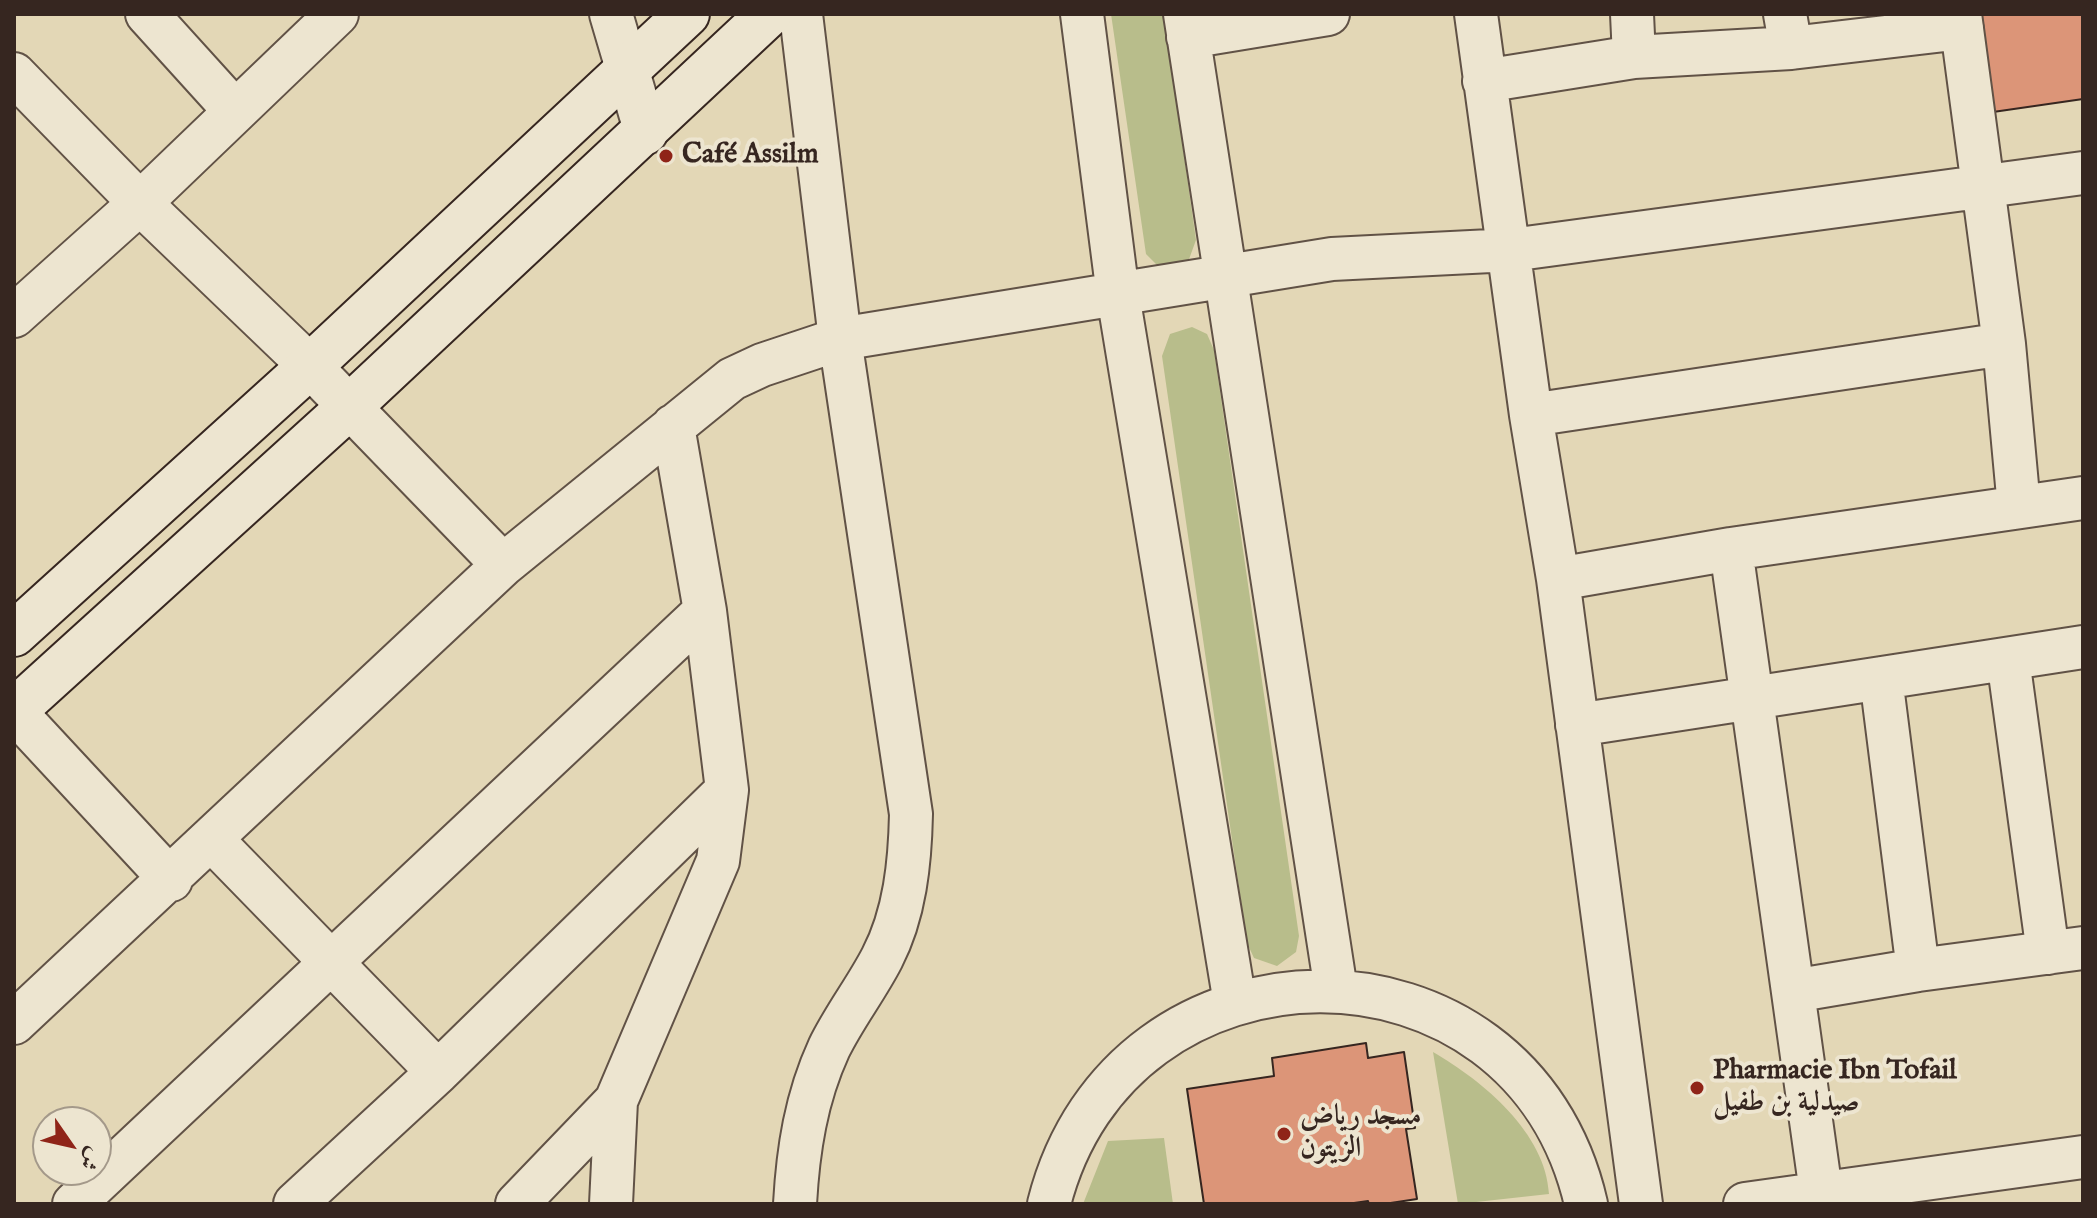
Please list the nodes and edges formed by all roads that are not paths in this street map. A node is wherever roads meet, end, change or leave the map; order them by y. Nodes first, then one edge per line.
1 (147, 14) edge
2 (337, 14) edge
3 (611, 14) edge
4 (687, 14) edge
5 (769, 14) edge
6 (801, 14) edge
7 (1082, 14) edge
8 (1328, 14) edge
9 (1476, 14) edge
10 (1632, 14) edge
11 (1961, 21) edge
12 (1186, 26) edge
13 (1788, 31) edge
14 (1634, 57) junction
15 (629, 69) junction
16 (14, 74) edge
17 (1484, 81) junction
18 (234, 110) junction
19 (646, 133) junction
20 (2083, 173) edge
21 (1981, 186) junction
22 (140, 203) junction
23 (1511, 250) junction
24 (1224, 275) junction
25 (1118, 295) junction
26 (19, 302) edge
27 (840, 339) junction
28 (2004, 344) junction
29 (310, 366) junction
30 (348, 408) junction
31 (1531, 415) junction
32 (673, 426) junction
33 (2083, 498) edge
34 (2019, 507) junction
35 (1731, 549) junction
36 (503, 565) junction
37 (1558, 579) junction
38 (705, 611) junction
39 (14, 634) edge
40 (2083, 647) edge
41 (2008, 659) junction
42 (1881, 678) junction
43 (1752, 698) junction
44 (14, 711) edge
45 (1577, 725) junction
46 (727, 790) junction
47 (212, 840) junction
48 (171, 880) junction
49 (2066, 950) edge
50 (329, 964) junction
51 (1918, 970) junction
52 (1336, 990) junction
53 (1793, 991) junction
54 (1235, 1003) junction
55 (14, 1023) edge
56 (438, 1072) junction
57 (616, 1101) junction
58 (2083, 1157) edge
59 (1821, 1192) junction
60 (74, 1204) edge
61 (295, 1204) edge
62 (517, 1204) edge
63 (611, 1204) edge
64 (795, 1204) edge
65 (1049, 1204) edge
66 (1586, 1204) edge
67 (1641, 1204) edge
68 (1745, 1204) edge

1 - 18 street
2 - 18 street
3 - 15 street
4 - 15 street
5 - 19 street
6 - 27 street
7 - 25 street
8 - 12 street
9 - 17 street
10 - 14 street
11 - 13 street
11 - 21 street
12 - 24 street
13 - 14 street
14 - 17 street
15 - 19 street
15 - 29 street
16 - 22 street
17 - 23 street
18 - 22 street
19 - 30 street
20 - 21 street
21 - 23 street
21 - 28 street
22 - 26 street
22 - 29 street
23 - 24 street
23 - 31 street
24 - 25 street
24 - 52 street
25 - 27 street
25 - 54 street
27 - 32 street
27 - 64 street
28 - 31 street
28 - 34 street
29 - 30 street
29 - 39 street
30 - 36 street
30 - 44 street
31 - 37 street
32 - 36 street
32 - 38 street
33 - 34 street
34 - 35 street
35 - 37 street
35 - 43 street
36 - 47 street
37 - 45 street
38 - 46 street
38 - 50 street
40 - 41 street
41 - 42 street
41 - 49 street
42 - 43 street
42 - 51 street
43 - 45 street
43 - 53 street
44 - 48 street
45 - 67 street
46 - 56 street
46 - 57 street
47 - 48 street
47 - 50 street
48 - 55 street
49 - 51 street
50 - 56 street
50 - 60 street
51 - 53 street
52 - 54 street
52 - 66 street
53 - 59 street
54 - 65 street
56 - 61 street
57 - 62 street
57 - 63 street
58 - 59 street
59 - 68 street

